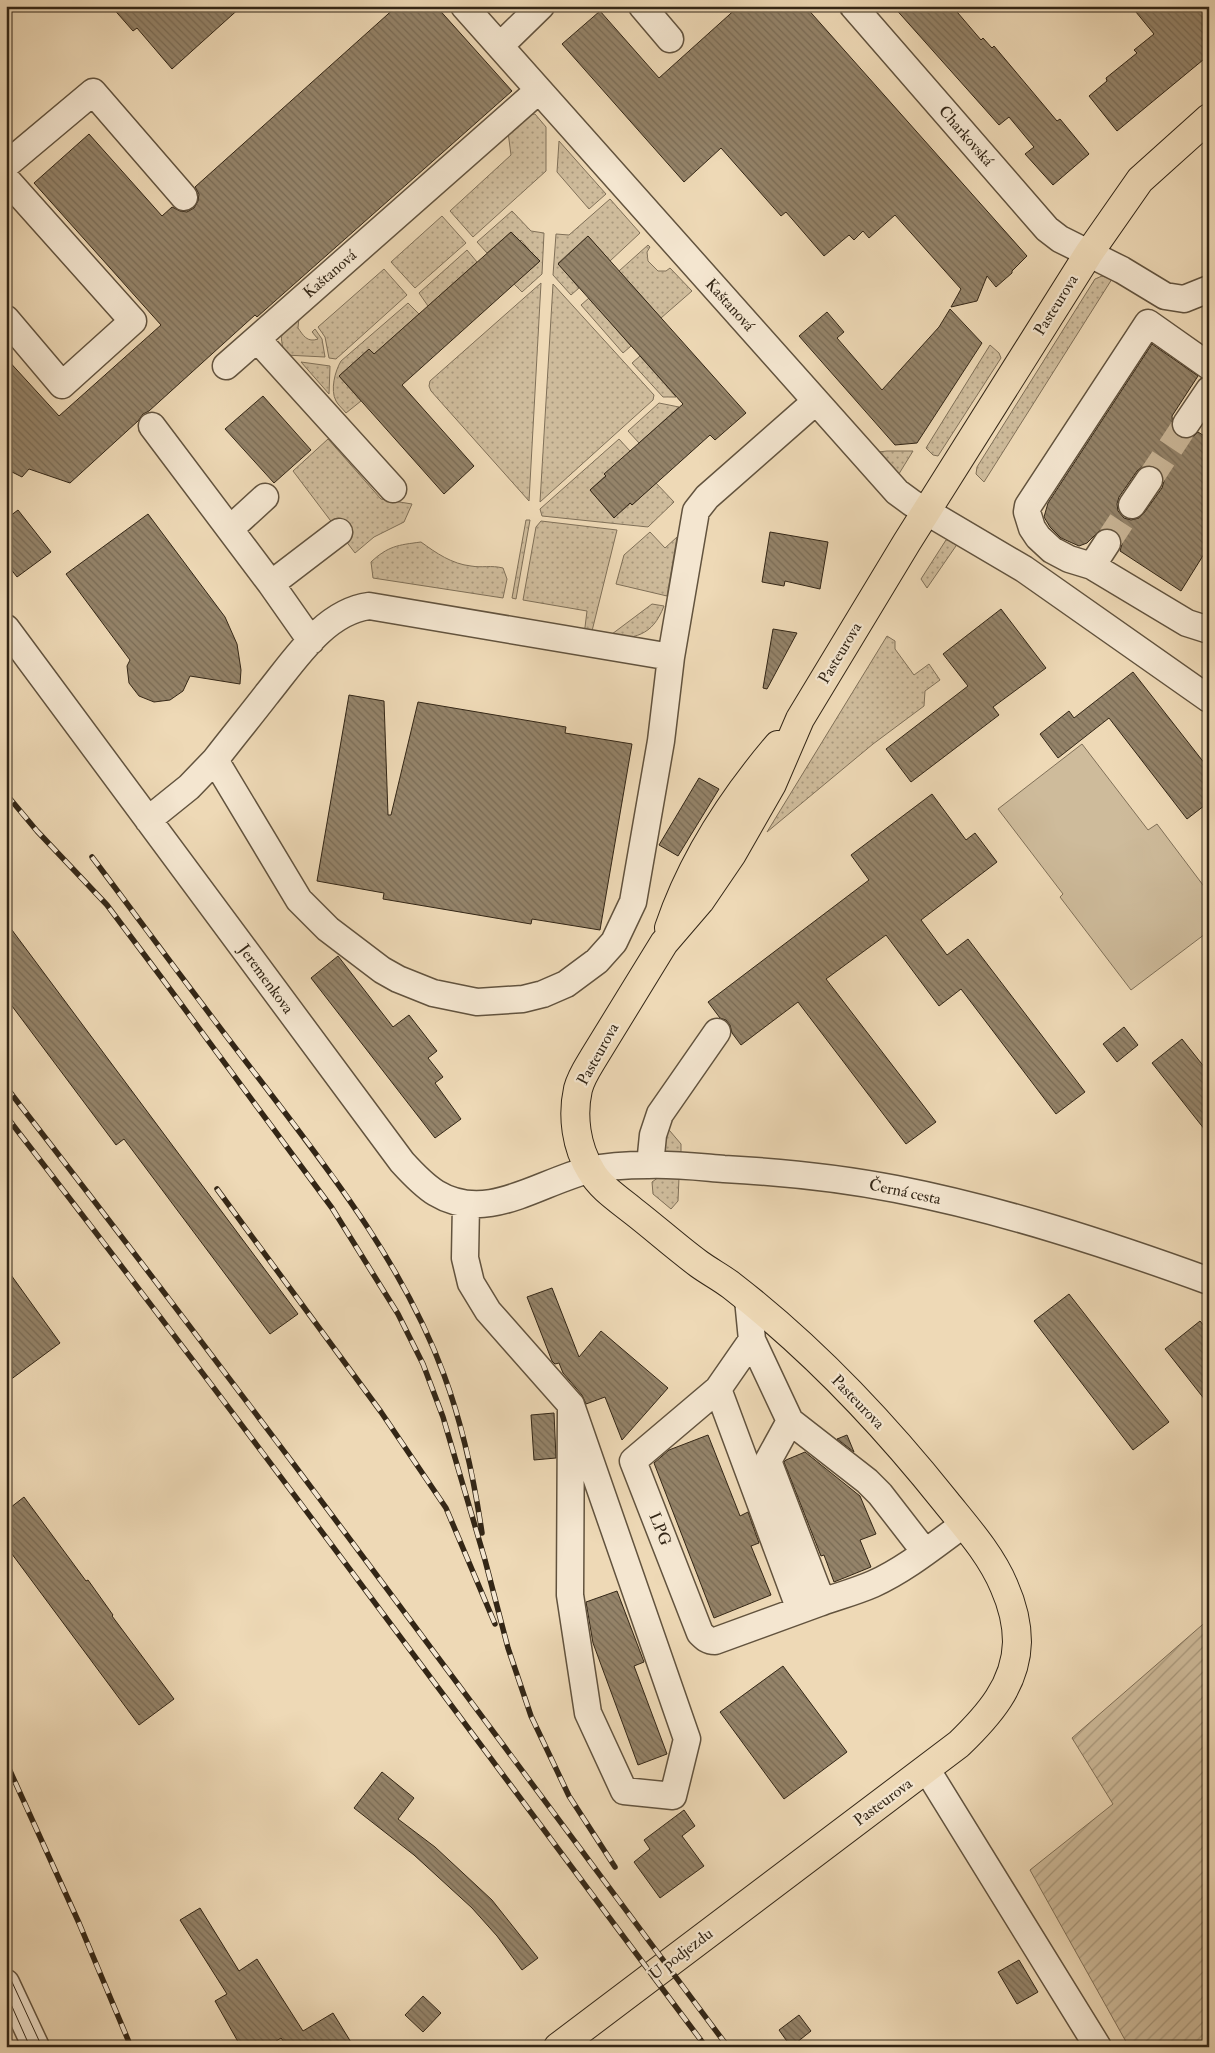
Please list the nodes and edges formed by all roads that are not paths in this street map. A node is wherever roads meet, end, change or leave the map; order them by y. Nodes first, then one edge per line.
1 (464, 6) edge
2 (541, 6) edge
3 (642, 6) edge
4 (853, 6) edge
5 (670, 39) dead end
6 (500, 46) junction
7 (539, 90) junction
8 (1209, 118) edge
9 (6, 165) edge
10 (6, 179) edge
11 (184, 197) dead end
12 (1090, 252) junction
13 (1209, 289) edge
14 (6, 319) edge
15 (257, 339) junction
16 (226, 366) dead end
17 (1209, 366) edge
18 (1209, 390) edge
19 (815, 402) junction
20 (1186, 424) tunnel mouth
21 (152, 426) dead end
22 (1149, 480) tunnel mouth
23 (392, 490) dead end
24 (265, 497) dead end
25 (1132, 505) tunnel mouth
26 (927, 512) junction
27 (230, 529) junction
28 (339, 532) dead end
29 (1107, 543) tunnel mouth
30 (1092, 566) junction
31 (271, 584) junction
32 (6, 628) edge
33 (1209, 630) edge
34 (311, 641) junction
35 (671, 657) junction
36 (1209, 698) edge
37 (215, 760) junction
38 (148, 820) junction
39 (717, 1032) dead end
40 (650, 1165) junction
41 (590, 1170) junction
42 (466, 1204) junction
43 (1209, 1281) edge
44 (748, 1299) junction
45 (752, 1340) junction
46 (718, 1389) junction
47 (571, 1405) junction
48 (790, 1421) junction
49 (964, 1524) junction
50 (925, 1552) junction
51 (811, 1606) junction
52 (927, 1770) junction
53 (804, 1862) joint
54 (6, 1983) edge
55 (36, 2047) edge
56 (558, 2047) edge
57 (1098, 2047) edge

1 - 6 street, Kaštanová
2 - 6 street
3 - 5 street
4 - 12 street, Charkovská
6 - 7 street, Kaštanová
7 - 15 street, Kaštanová
7 - 19 street, Kaštanová
8 - 12 main road, Pasteurova
9 - 11 street
10 - 14 street
12 - 13 street, Charkovská
12 - 26 main road, Pasteurova
15 - 16 street, Kaštanová
15 - 23 street
17 - 30 street
18 - 20 street
19 - 26 street, Kaštanová
19 - 35 street
21 - 27 street
22 - 25 street
24 - 27 street
26 - 36 street
26 - 41 main road, Pasteurova
27 - 31 street
28 - 31 street
29 - 30 street
30 - 33 street
31 - 34 street
32 - 38 street, Jeremenkova
34 - 35 street
34 - 37 street
35 - 37 street
37 - 38 street
38 - 42 street, Jeremenkova
39 - 40 street
40 - 41 street, Černá cesta
40 - 43 street, Černá cesta
41 - 42 street, Jeremenkova
41 - 44 main road, Pasteurova
42 - 47 street
44 - 45 street
44 - 49 main road, Pasteurova
45 - 46 street, LPG
45 - 48 street
46 - 51 street
46 - 51 street, LPG
47 - 47 street
48 - 50 street
48 - 51 street
49 - 50 street
49 - 52 main road, Pasteurova
50 - 51 street
52 - 53 main road, Pasteurova
52 - 57 street
53 - 56 main road, U podjezdu
54 - 55 street

